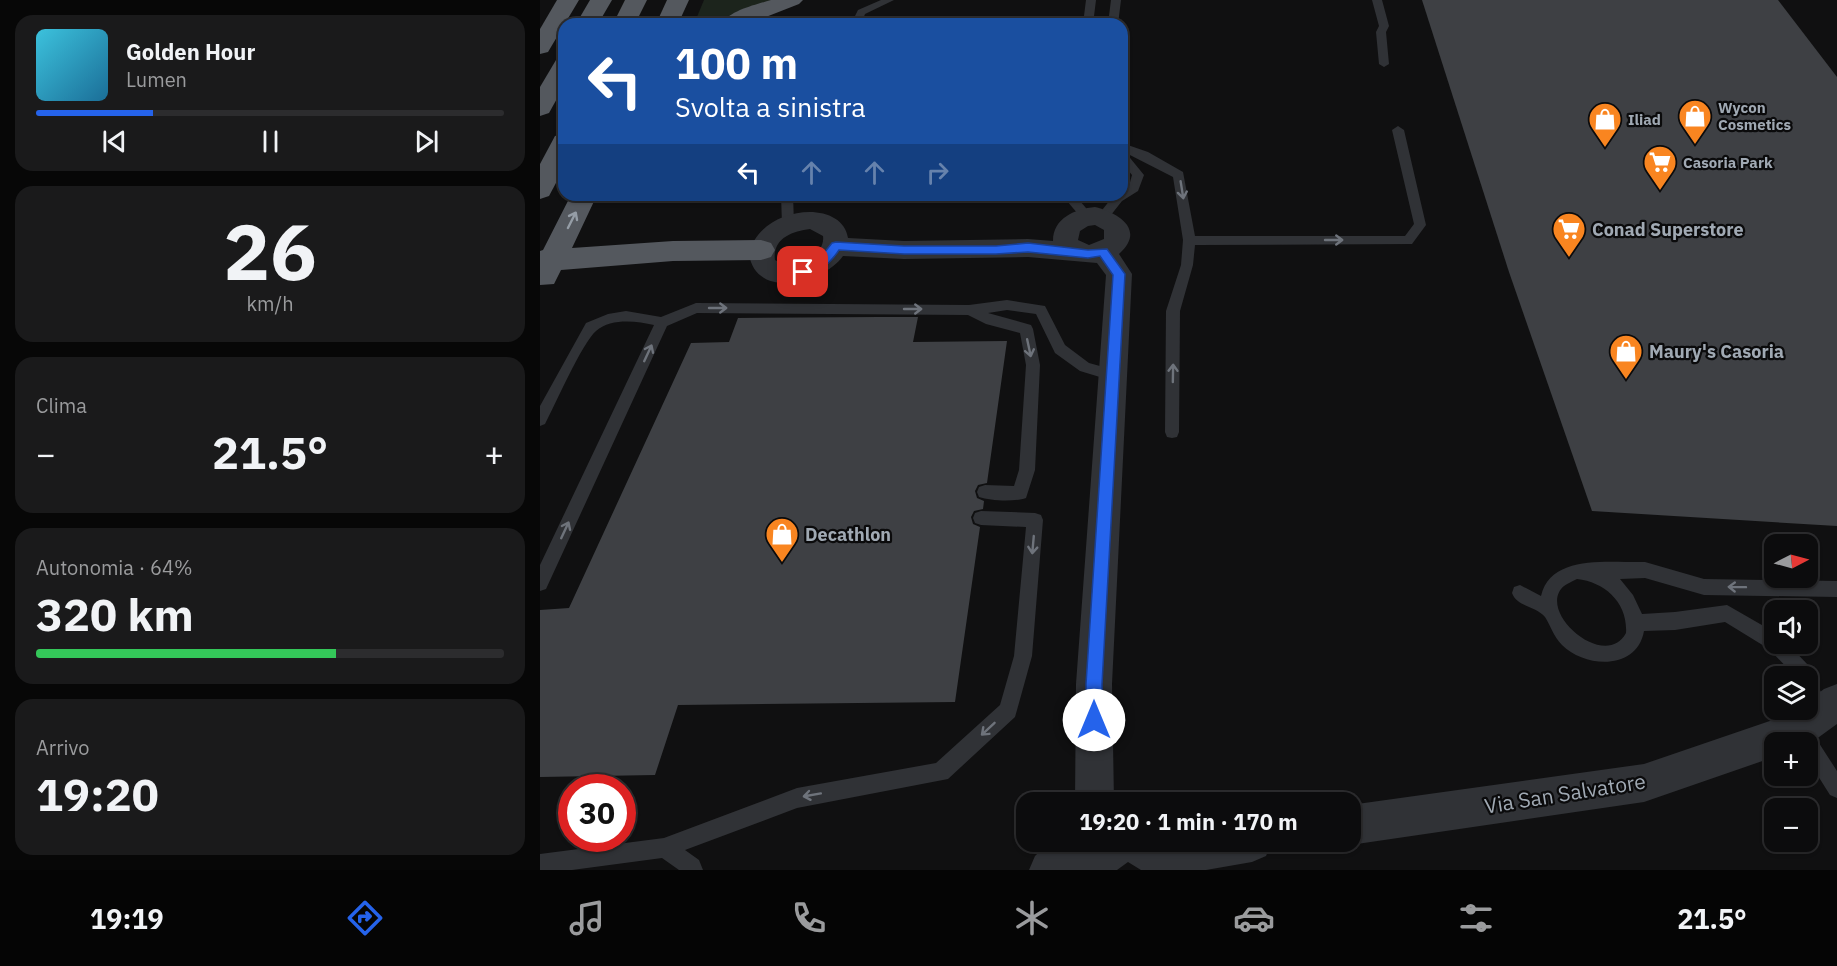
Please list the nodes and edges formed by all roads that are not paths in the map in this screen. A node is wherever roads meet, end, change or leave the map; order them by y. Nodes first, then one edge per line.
1 (568, 0) edge
2 (601, 0) edge
3 (636, 0) edge
4 (678, 0) edge
5 (792, 0) edge
6 (889, 0) edge
7 (1091, 0) edge
8 (1116, 0) edge
9 (1377, 0) edge
10 (590, 18) edge
11 (627, 18) edge
12 (670, 18) edge
13 (743, 18) edge
14 (858, 18) edge
15 (1089, 18) edge
16 (1114, 18) edge
17 (540, 46) edge
18 (1384, 64) dead end
19 (558, 76) edge
20 (540, 108) edge
21 (1398, 130) dead end
22 (1128, 149) edge
23 (558, 154) edge
24 (1128, 163) edge
25 (540, 190) edge
26 (1128, 192) edge
27 (581, 201) edge
28 (787, 201) edge
29 (1075, 201) edge
30 (1114, 201) edge
31 (1095, 217) junction
32 (788, 224) junction
33 (1189, 240) junction
34 (836, 246) junction
35 (761, 250) junction
36 (1092, 252) junction
37 (540, 261) edge
38 (540, 283) edge
39 (969, 310) junction
40 (662, 322) junction
41 (1113, 375) junction
42 (540, 420) edge
43 (1172, 432) dead end
44 (985, 492) dead end
45 (981, 518) dead end
46 (1589, 572) junction
47 (540, 583) edge
48 (1837, 589) edge
49 (1520, 593) dead end
50 (1550, 610) junction
51 (1636, 623) junction
52 (1764, 636) edge
53 (1786, 654) edge
54 (1798, 666) edge
55 (1810, 720) edge
56 (1813, 720) edge
57 (1837, 788) edge
58 (1094, 792) edge
59 (1361, 823) edge
60 (664, 848) junction
61 (1067, 852) edge
62 (1109, 852) edge
63 (1149, 852) edge
64 (1194, 852) edge
65 (540, 864) edge
66 (693, 870) edge

1 - 17 highway
2 - 10 highway
3 - 11 highway
4 - 12 highway
5 - 13 highway
6 - 14 lane
7 - 15 lane
8 - 16 lane
9 - 18 lane
19 - 20 highway
33 -> 21 lane
22 -> 33 lane
23 - 25 highway
24 - 26 lane
38 -> 27 highway
28 - 32 lane
29 - 31 lane
30 - 31 lane
31 - 36 street
31 - 36 street
32 - 34 street
32 - 35 street
43 -> 33 lane
34 - 35 street
34 - 36 street
35 - 37 highway
36 - 41 street
40 -> 39 lane
39 - 41 lane
39 -> 44 lane
40 - 42 lane
47 -> 40 lane
41 - 58 street
45 -> 60 lane
48 -> 46 lane
46 - 50 lane
46 - 51 lane
49 - 50 lane
50 - 51 lane
51 - 52 lane
53 - 54 lane
55 - 59 street, Via San Salvatore
56 - 57 lane
60 - 65 lane
60 - 66 lane
61 - 62 street
63 - 64 street

